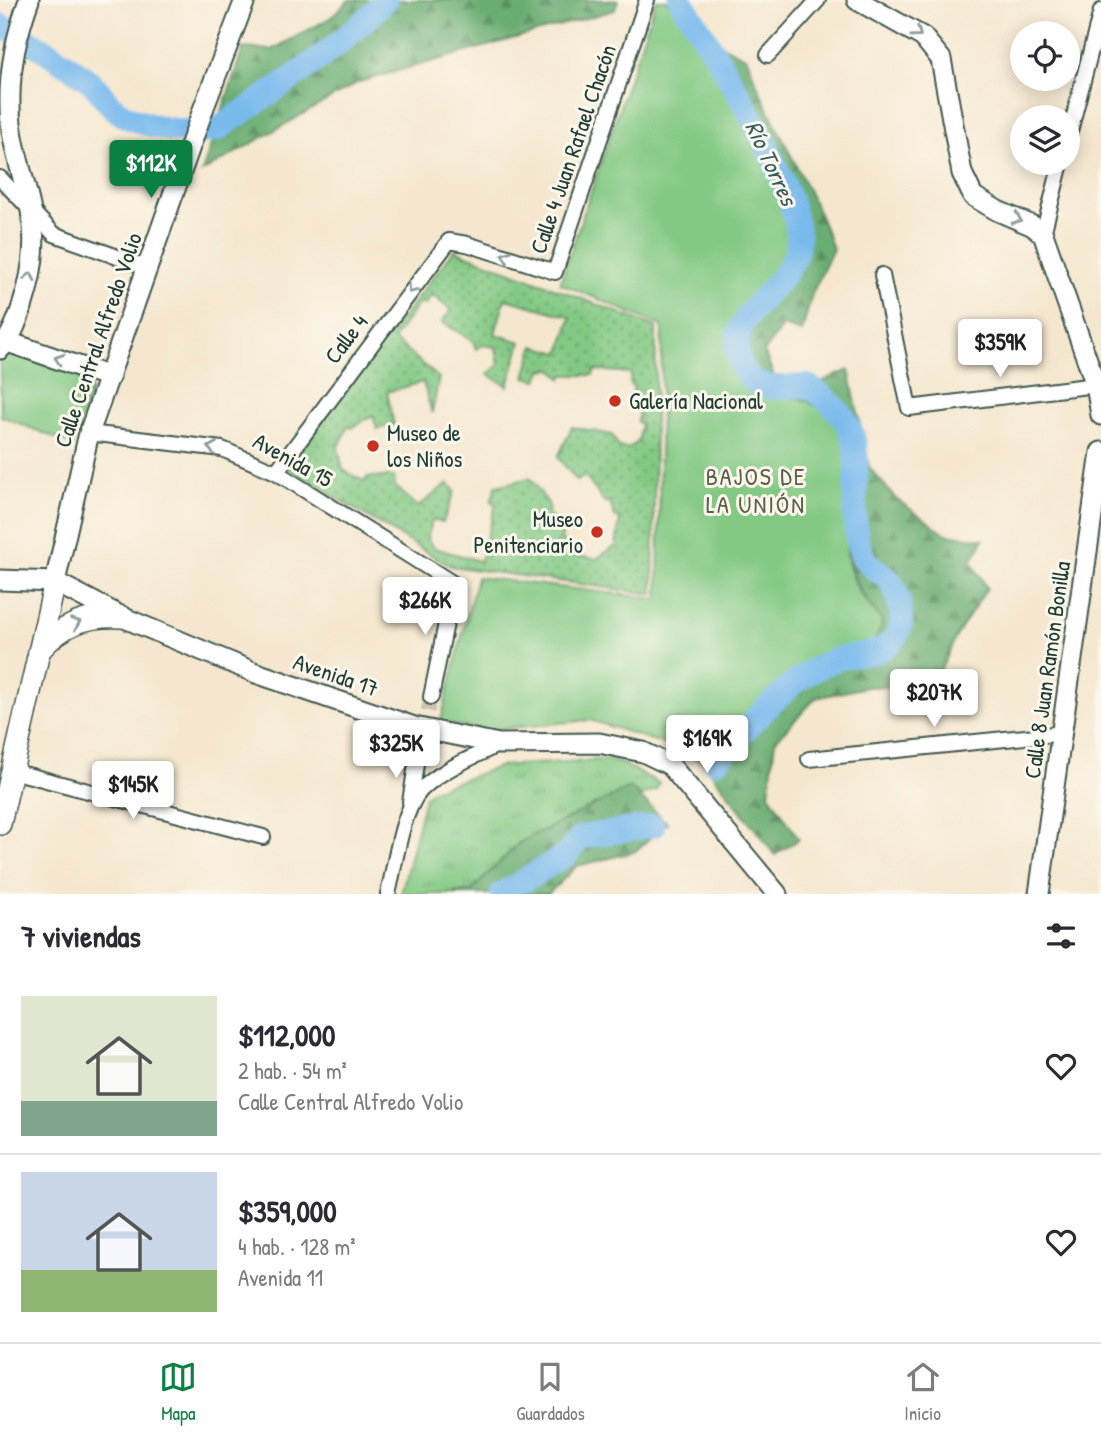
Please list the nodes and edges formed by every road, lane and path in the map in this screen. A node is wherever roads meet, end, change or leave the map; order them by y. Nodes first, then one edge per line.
1 (29, 0) edge
2 (245, 0) edge
3 (647, 0) edge
4 (818, 0) edge
5 (857, 0) edge
6 (1101, 11) edge
7 (768, 55) dead end
8 (1077, 105) edge
9 (1058, 175) edge
10 (0, 178) edge
11 (32, 214) junction
12 (1043, 234) junction
13 (457, 241) joint
14 (148, 268) junction
15 (882, 275) dead end
16 (4, 346) edge
17 (110, 377) junction
18 (1096, 385) junction
19 (1101, 415) edge
20 (89, 433) junction
21 (1101, 452) edge
22 (276, 472) junction
23 (0, 580) edge
24 (55, 582) junction
25 (122, 617) junction
26 (39, 651) junction
27 (431, 696) tunnel mouth
28 (1064, 733) junction
29 (499, 744) junction
30 (418, 752) tunnel mouth
31 (809, 759) dead end
32 (12, 771) junction
33 (408, 813) junction
34 (0, 824) edge
35 (263, 837) dead end
36 (389, 893) edge
37 (776, 894) edge
38 (1039, 894) edge

1 - 11 street
2 - 14 street, Calle Central Alfredo Volio
3 -> 13 street, Calle 4 Juan Rafael Chacón
4 - 7 street
5 -> 12 street
6 - 8 street
9 - 12 street
10 - 11 street
11 - 14 street
16 -> 11 street
12 - 18 street
13 -> 22 street, Calle 4
14 - 17 street, Calle Central Alfredo Volio
15 - 18 street
17 -> 16 street
17 - 20 street, Calle Central Alfredo Volio
18 - 19 street
22 -> 20 street, Avenida 15
20 - 24 street, Calle Central Alfredo Volio
21 - 28 street, Calle 8 Juan Ramón Bonilla
22 - 27 street, Avenida 15
23 - 24 street, Avenida 17
24 - 25 street, Avenida 17
24 - 26 main road
26 -> 25 main road
25 - 29 street, Avenida 17
26 - 32 main road
28 - 31 street
28 - 38 street, Calle 8 Juan Ramón Bonilla
29 - 33 street
29 - 37 street, Avenida 17
30 - 33 street
32 - 34 main road
32 - 35 street
33 - 36 street

